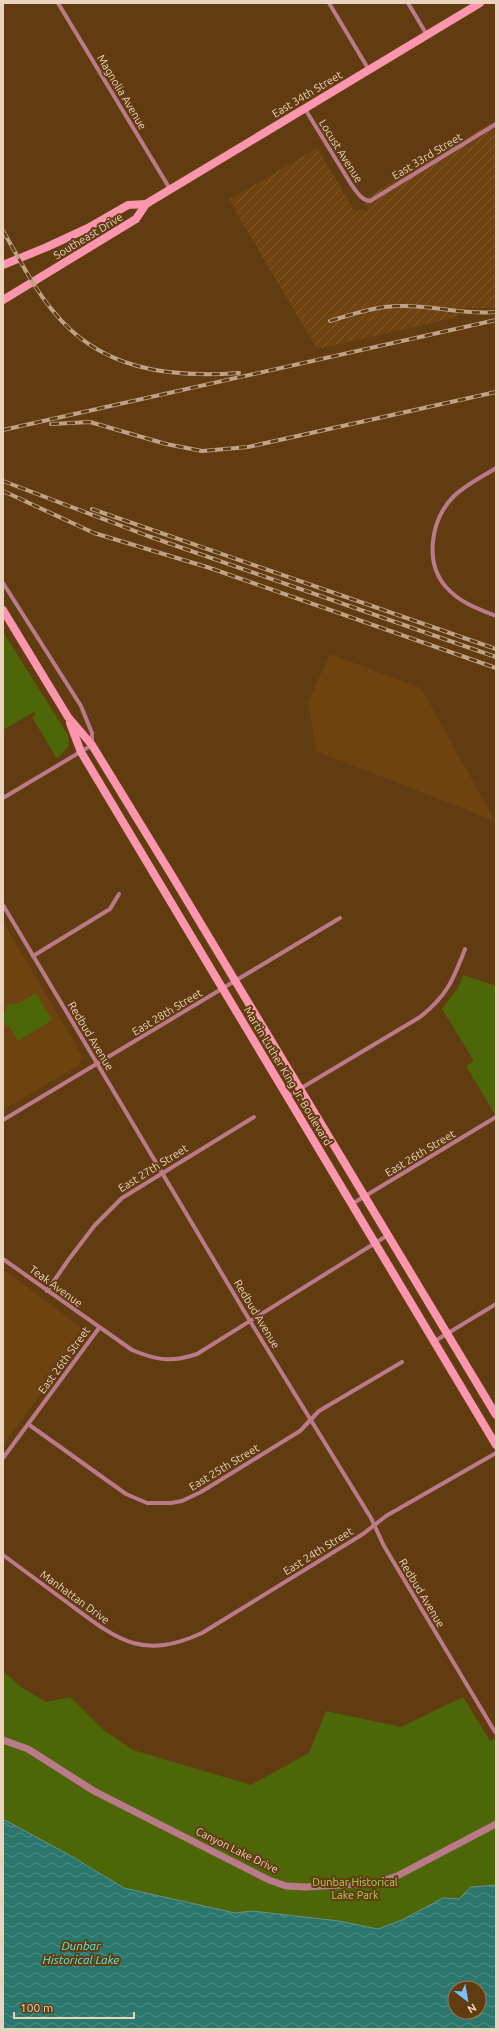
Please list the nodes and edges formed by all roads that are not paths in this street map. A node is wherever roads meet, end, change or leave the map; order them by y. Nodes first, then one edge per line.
1 (58, 3) edge
2 (329, 3) edge
3 (408, 3) edge
4 (480, 3) edge
5 (427, 35) junction
6 (369, 70) junction
7 (304, 108) junction
8 (496, 124) edge
9 (170, 189) junction
10 (366, 200) joint
11 (146, 204) junction
12 (3, 265) edge
13 (3, 300) edge
14 (496, 468) edge
15 (3, 583) edge
16 (3, 610) edge
17 (496, 616) edge
18 (68, 717) junction
19 (92, 745) junction
20 (81, 752) junction
21 (3, 798) edge
22 (119, 894) dead end
23 (3, 905) edge
24 (340, 918) dead end
25 (465, 949) dead end
26 (33, 956) junction
27 (236, 982) junction
28 (223, 990) junction
29 (98, 1064) junction
30 (301, 1089) junction
31 (288, 1096) junction
32 (254, 1117) dead end
33 (496, 1117) edge
34 (3, 1120) edge
35 (161, 1172) junction
36 (365, 1196) junction
37 (352, 1204) junction
38 (389, 1235) junction
39 (375, 1244) junction
40 (3, 1259) edge
41 (48, 1291) junction
42 (496, 1304) edge
43 (250, 1321) junction
44 (99, 1328) junction
45 (447, 1334) junction
46 (435, 1341) junction
47 (402, 1362) dead end
48 (496, 1415) edge
49 (311, 1420) junction
50 (28, 1424) junction
51 (496, 1445) edge
52 (496, 1452) edge
53 (3, 1458) edge
54 (374, 1526) junction
55 (3, 1555) edge
56 (142, 1645) joint
57 (495, 1732) edge
58 (3, 1740) edge
59 (496, 1824) edge

1 - 9 street, Magnolia Avenue
2 - 6 street
3 - 5 street
4 - 5 main road, East 34th Street
5 - 6 main road, East 34th Street
6 - 7 main road, East 34th Street
7 - 9 main road, East 34th Street
7 - 10 street, Locust Avenue
8 - 10 street, East 33rd Street
9 - 11 main road, East 34th Street
11 - 12 main road, Southeast Drive
11 - 13 main road, Southeast Drive
14 - 17 street
15 - 19 street
16 - 18 main road, Martin Luther King Jr. Boulevard
18 - 19 main road, Martin Luther King Jr. Boulevard
18 - 20 main road, Martin Luther King Jr. Boulevard
19 - 20 street
19 - 27 main road, Martin Luther King Jr. Boulevard
20 - 21 street
20 - 28 main road, Martin Luther King Jr. Boulevard
22 - 26 street
23 - 26 street, Redbud Avenue
24 - 27 street, East 28th Street
25 - 30 street
26 - 29 street, Redbud Avenue
27 - 28 street, East 28th Street
27 - 30 main road, Martin Luther King Jr. Boulevard
28 - 29 street, East 28th Street
28 - 31 main road, Martin Luther King Jr. Boulevard
29 - 34 street, East 28th Street
29 - 35 street, Redbud Avenue
30 - 31 street
30 - 36 main road, Martin Luther King Jr. Boulevard
31 - 37 main road, Martin Luther King Jr. Boulevard
32 - 35 street, East 27th Street
33 - 36 street, East 26th Street
35 - 41 street, East 27th Street
35 - 43 street, Redbud Avenue
36 - 37 street, East 26th Street
36 - 38 main road, Martin Luther King Jr. Boulevard
37 - 39 main road, Martin Luther King Jr. Boulevard
38 - 39 street, East 26th Street
38 - 45 main road, Martin Luther King Jr. Boulevard
39 - 43 street, East 26th Street
39 - 46 main road, Martin Luther King Jr. Boulevard
40 - 41 street, Teak Avenue
41 - 44 street, Teak Avenue
42 - 45 street
43 - 44 street, East 26th Street
43 - 49 street, Redbud Avenue
44 - 50 street, East 26th Street
45 - 46 street
45 - 48 main road, Martin Luther King Jr. Boulevard
46 - 51 main road, Martin Luther King Jr. Boulevard
47 - 49 street, East 25th Street
49 - 50 street, East 25th Street
49 - 54 street, Redbud Avenue
50 - 53 street, East 26th Street
52 - 54 street, East 24th Street
54 - 56 street, East 24th Street
54 - 57 street, Redbud Avenue
55 - 56 street, Manhattan Drive
58 - 59 street, Canyon Lake Drive

